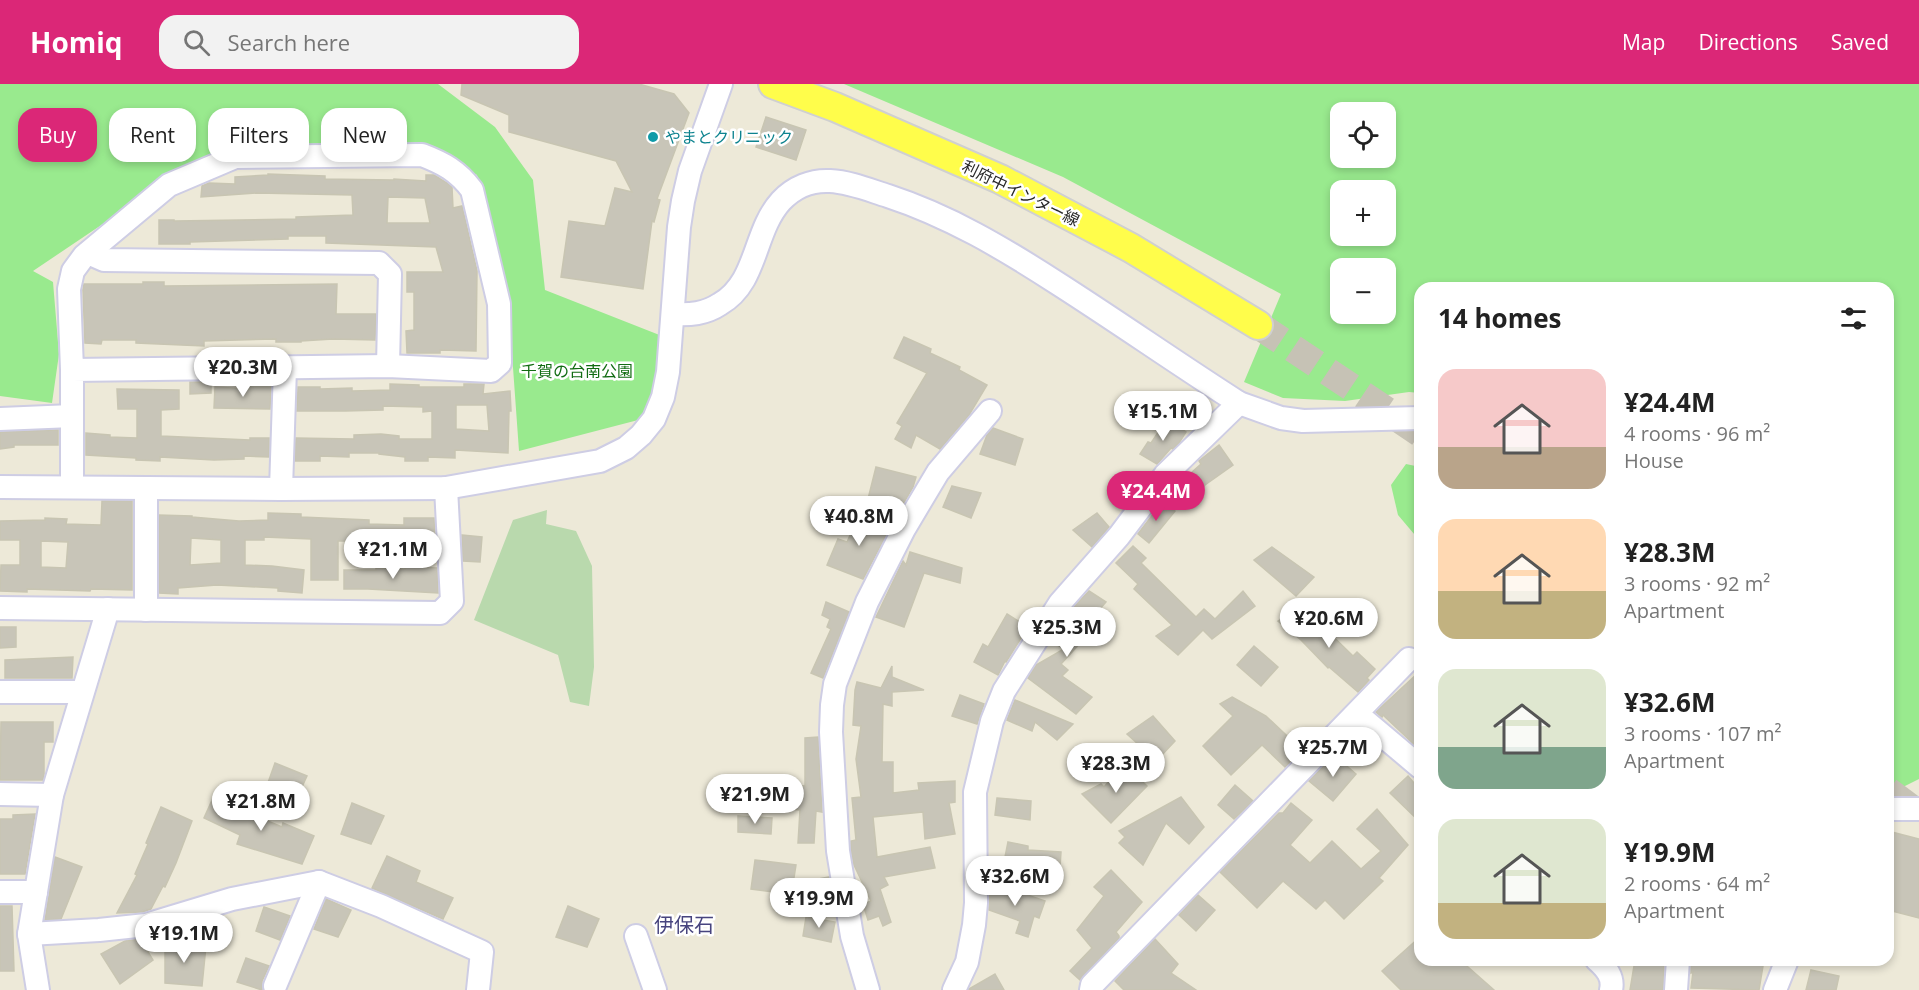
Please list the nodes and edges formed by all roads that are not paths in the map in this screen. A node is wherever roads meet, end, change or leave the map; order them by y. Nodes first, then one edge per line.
1 (721, 84) edge
2 (773, 84) edge
3 (88, 253) junction
4 (672, 314) junction
5 (1258, 325) tunnel mouth
6 (388, 366) junction
7 (285, 368) junction
8 (72, 370) junction
9 (1239, 403) junction
10 (990, 411) dead end
11 (72, 416) junction
12 (1414, 418) edge
13 (0, 419) edge
14 (0, 487) edge
15 (72, 487) junction
16 (146, 488) junction
17 (446, 488) junction
18 (281, 489) junction
19 (0, 608) edge
20 (108, 609) junction
21 (146, 610) junction
22 (1409, 659) dead end
23 (0, 692) edge
24 (82, 692) junction
25 (1357, 714) junction
26 (1414, 762) edge
27 (0, 794) edge
28 (52, 795) junction
29 (1919, 808) edge
30 (1894, 809) edge
31 (319, 882) junction
32 (0, 892) edge
33 (36, 892) junction
34 (29, 934) junction
35 (636, 936) dead end
36 (1603, 966) edge
37 (1678, 966) edge
38 (1785, 966) edge
39 (274, 986) dead end
40 (38, 990) edge
41 (478, 990) edge
42 (655, 990) edge
43 (868, 990) edge
44 (954, 990) edge
45 (1091, 990) edge
46 (1611, 990) edge
47 (1676, 990) edge
48 (1775, 990) edge

1 - 4 street
2 - 5 main road, 利府中インター線
3 - 6 street
3 - 6 street
3 - 8 street
4 - 9 street
4 - 17 street
6 - 7 street
7 - 8 street
7 - 18 street
8 - 11 street
9 - 12 street
9 - 44 street
10 - 43 street
11 - 13 street
11 - 15 street
14 - 15 street
15 - 16 street
16 - 18 street
16 - 21 street
17 - 18 street
17 - 21 street
19 - 20 street
20 - 21 street
20 - 24 street
22 - 25 street
23 - 24 street
24 - 28 street
25 - 26 street
25 - 45 street
27 - 28 street
28 - 33 street
29 - 30 street
31 - 34 street
31 - 39 street
31 - 41 street
32 - 33 street
33 - 34 street
34 - 40 street
35 - 42 street
36 - 46 street
37 - 47 street
38 - 48 street

